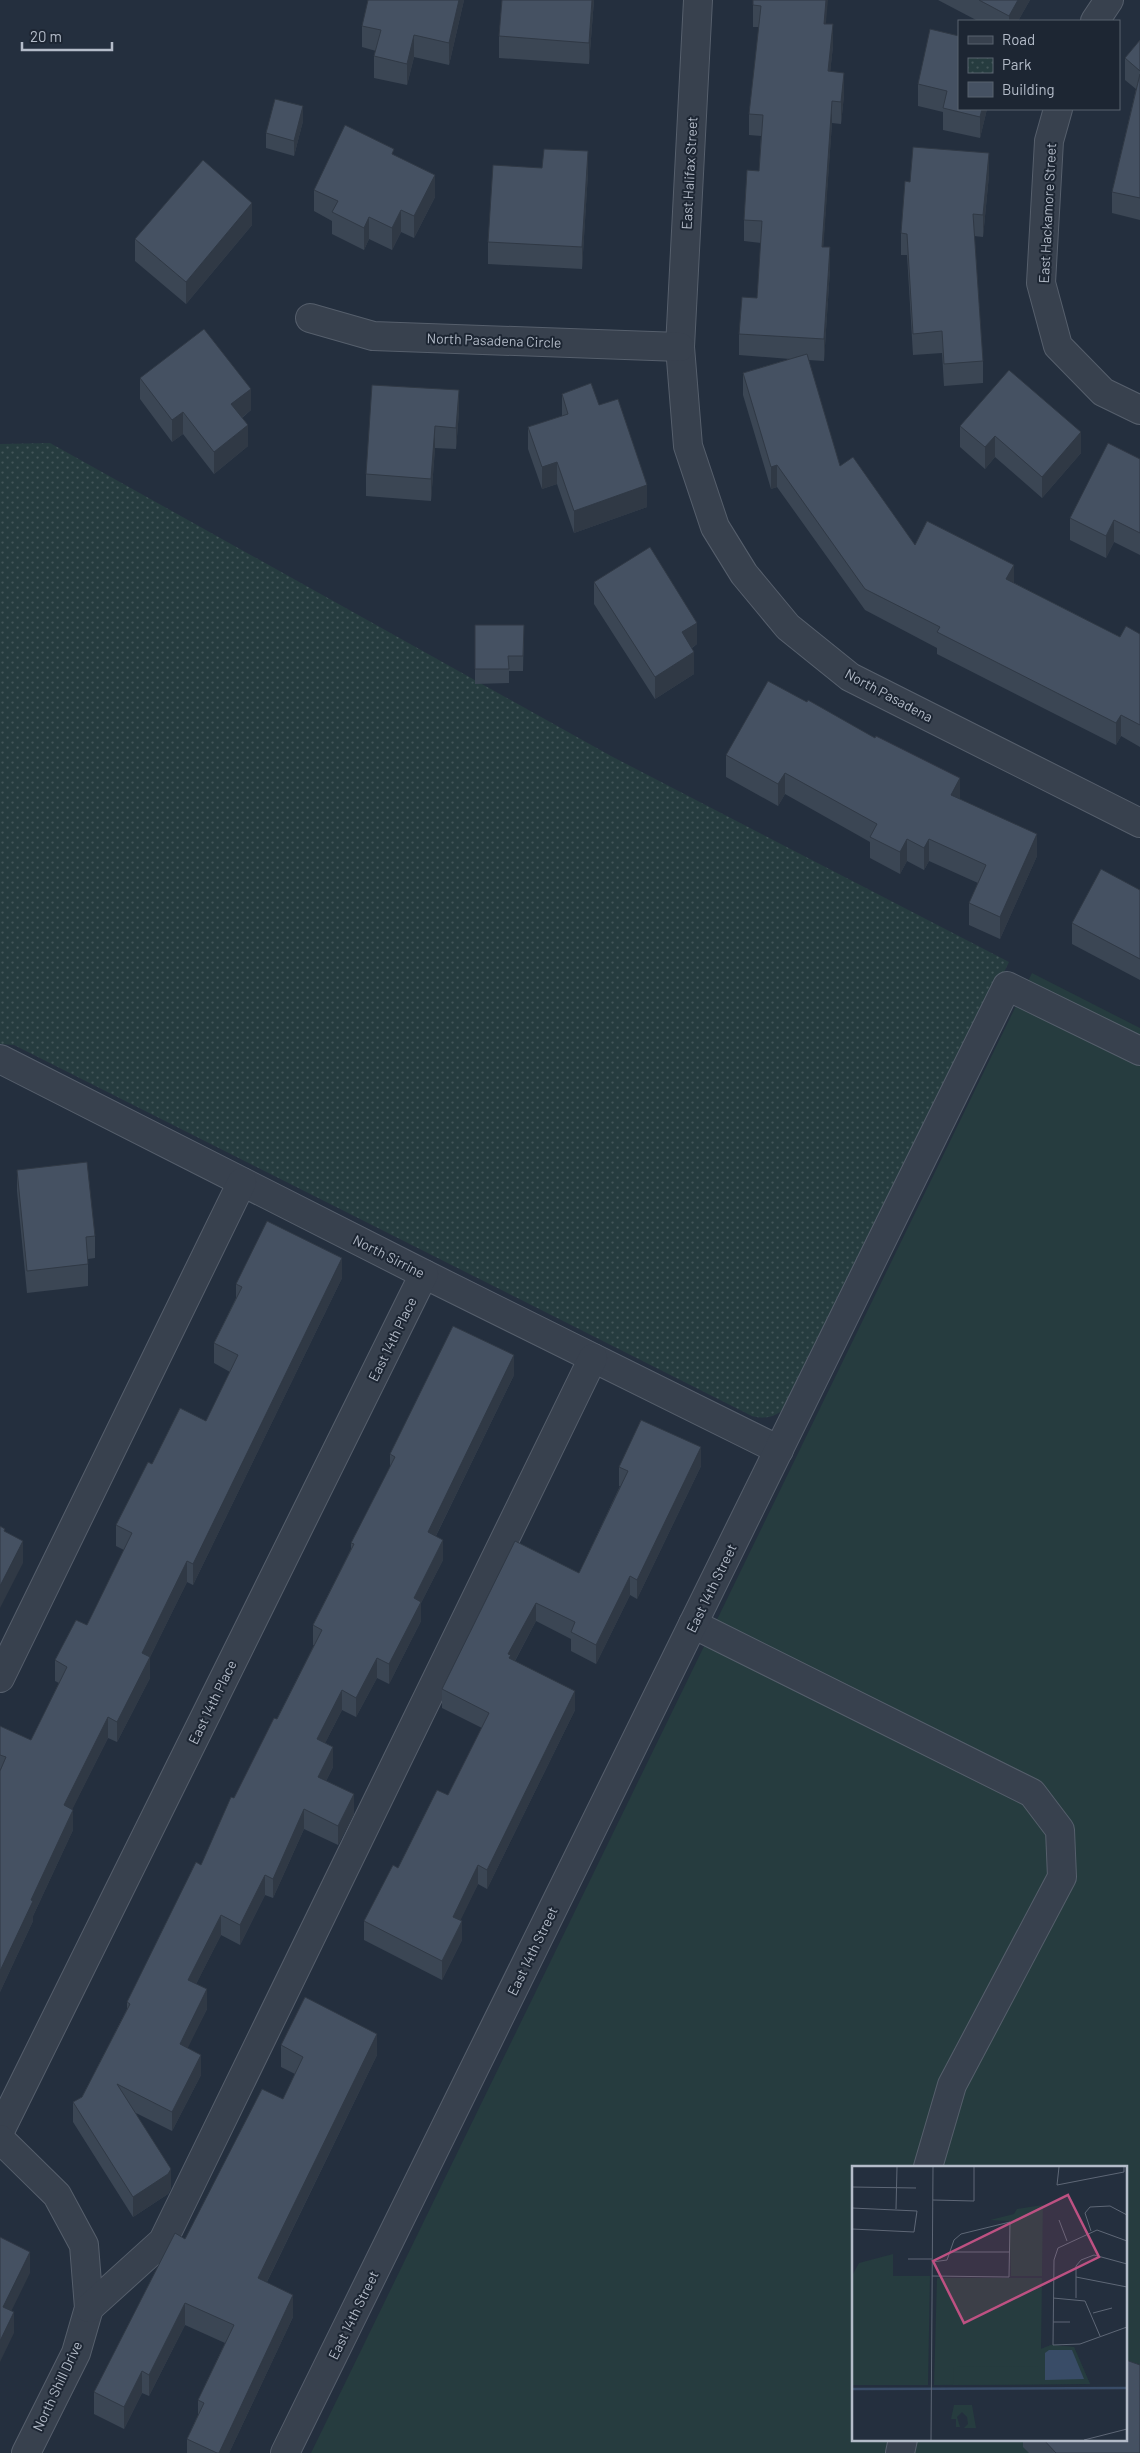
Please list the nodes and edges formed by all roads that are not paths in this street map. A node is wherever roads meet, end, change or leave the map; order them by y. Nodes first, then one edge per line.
1 (698, 0) edge
2 (1109, 0) edge
3 (1096, 20) edge
4 (1058, 110) edge
5 (310, 318) dead end
6 (680, 346) junction
7 (1140, 410) edge
8 (1140, 823) edge
9 (1140, 1051) edge
10 (0, 1059) edge
11 (242, 1182) junction
12 (424, 1274) junction
13 (593, 1358) junction
14 (779, 1450) junction
15 (693, 1624) junction
16 (0, 1678) edge
17 (0, 2130) edge
18 (0, 2139) edge
19 (928, 2166) edge
20 (89, 2308) junction
21 (903, 2440) edge
22 (26, 2453) edge
23 (285, 2453) edge
24 (900, 2453) edge

1 - 6 street, East Halifax Street
2 - 3 street
4 - 7 street, East Hackamore Street
5 - 6 street, North Pasadena Circle
6 - 8 street, North Pasadena
9 - 14 street, East 14th Street
10 - 11 street, North Sirrine
11 - 12 street, North Sirrine
11 - 16 street
12 - 13 street, North Sirrine
12 - 17 street, East 14th Place
13 - 14 street, North Sirrine
13 - 20 street
14 - 15 street, East 14th Street
15 - 19 street
15 - 23 street, East 14th Street
18 - 20 street, North Shill Drive
20 - 22 street, North Shill Drive
21 - 24 street

